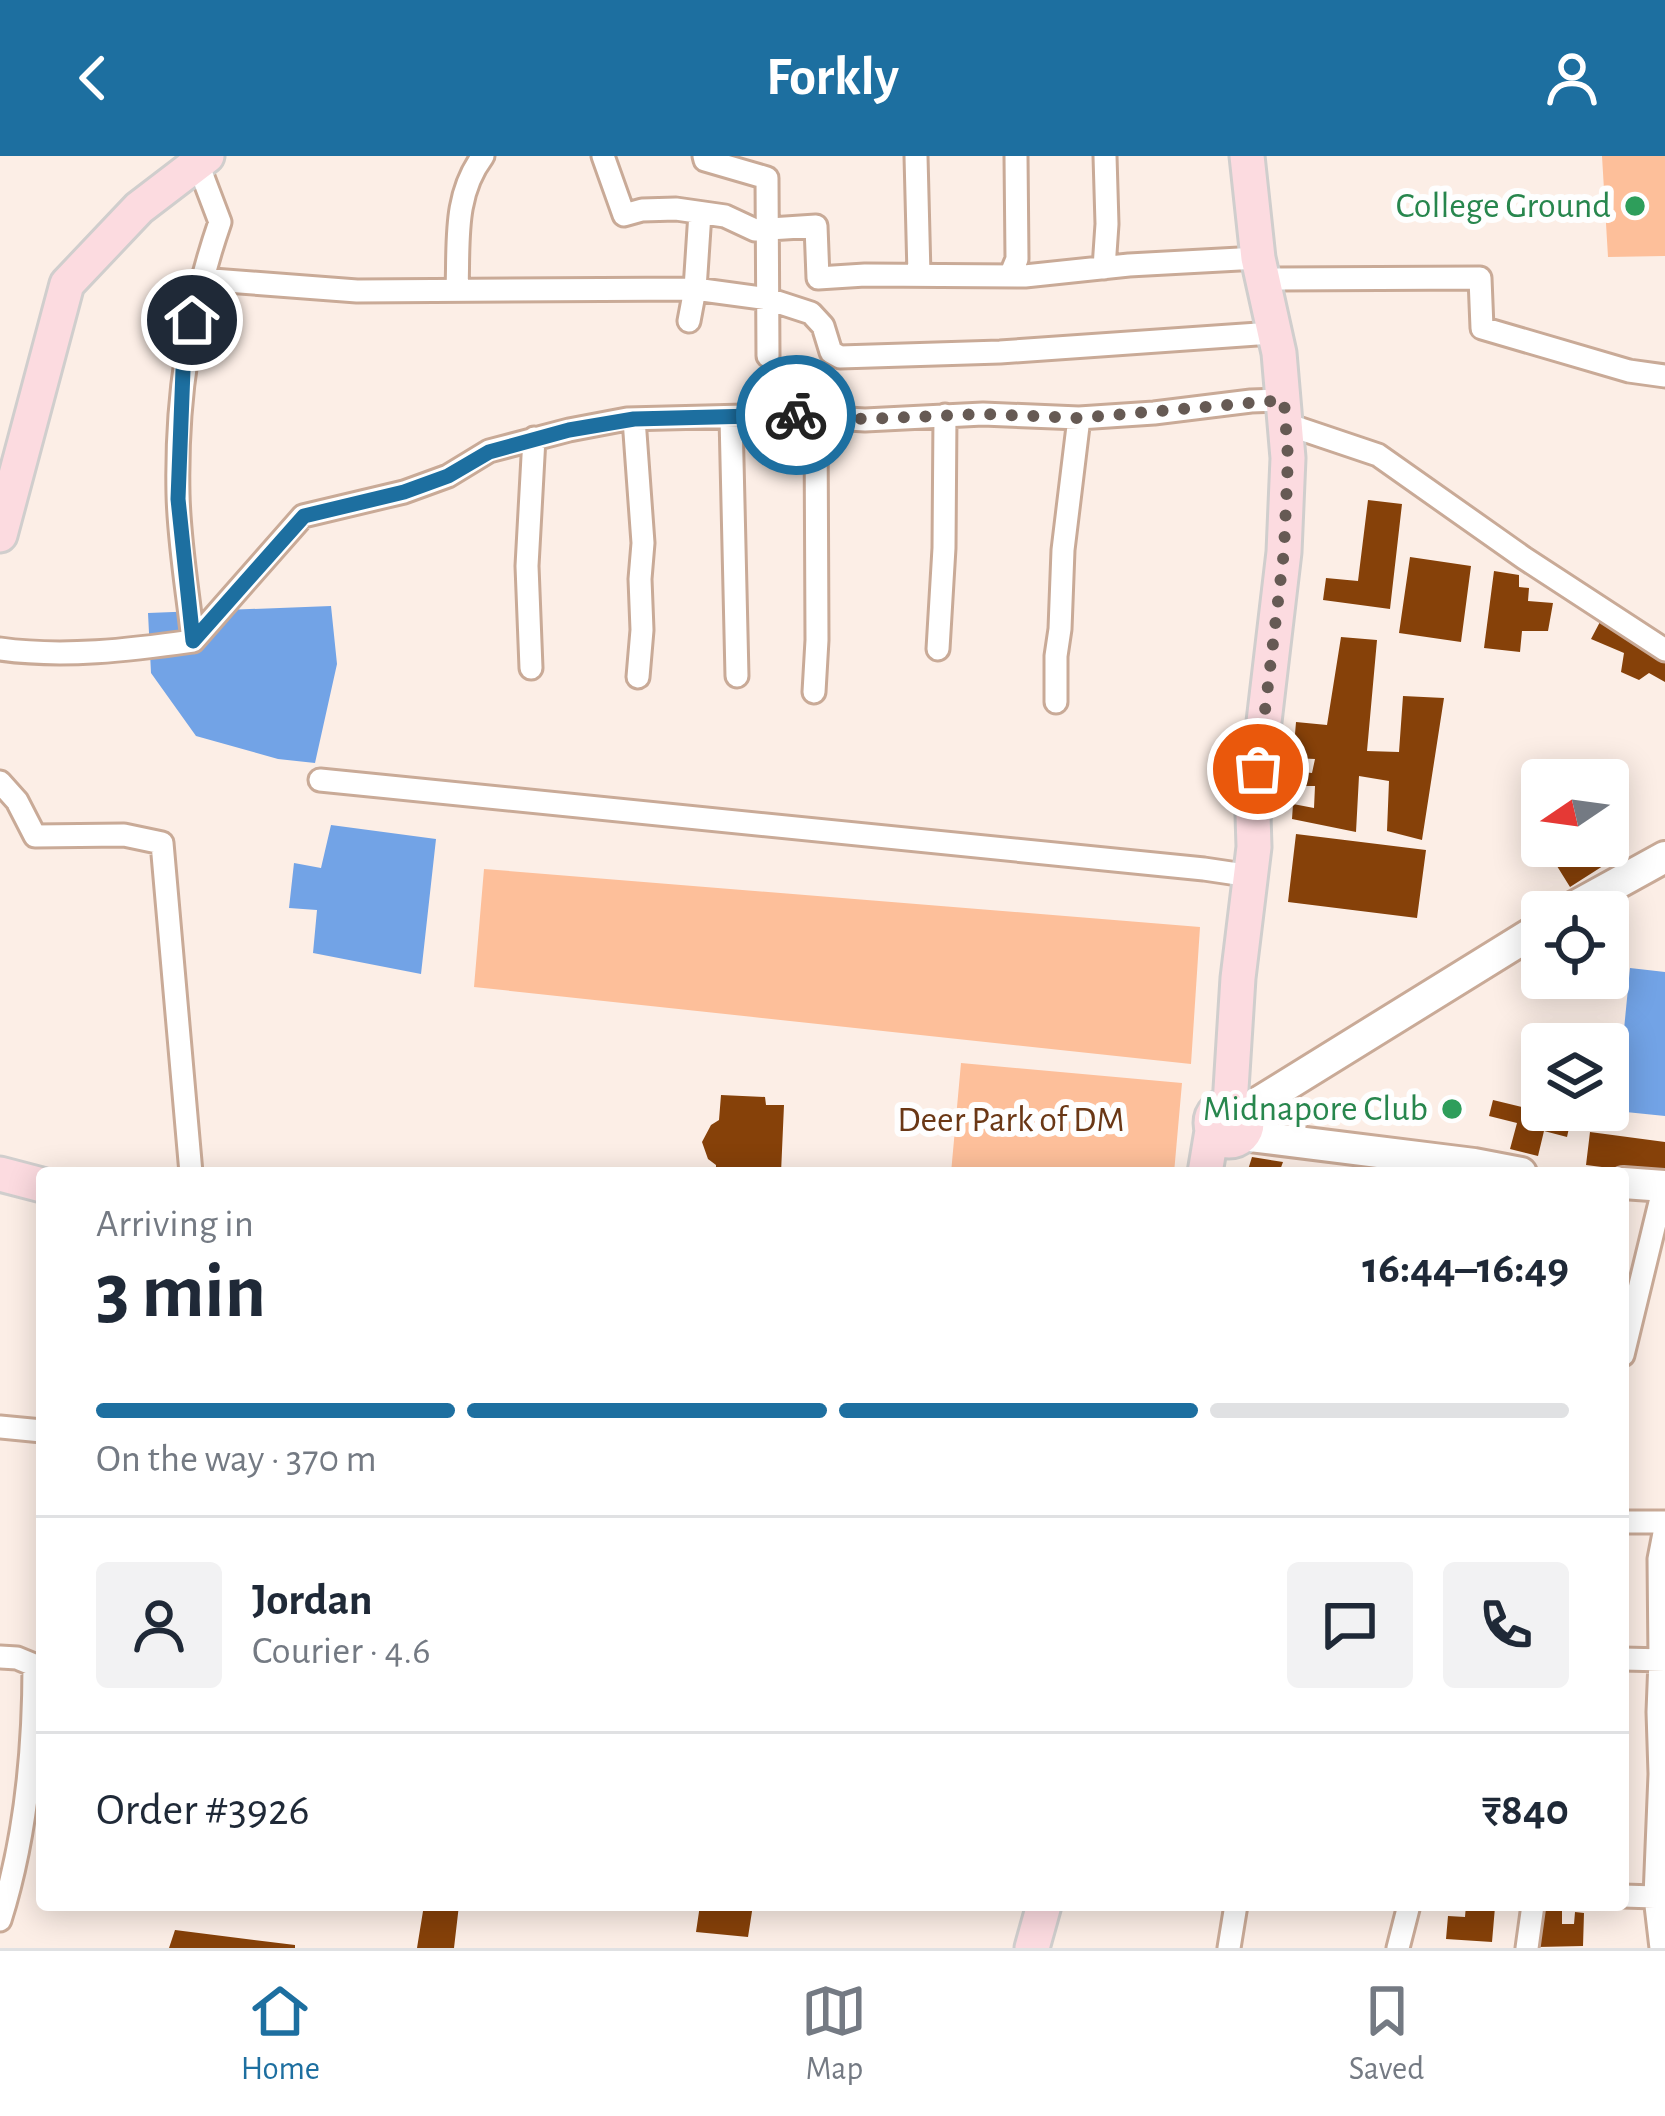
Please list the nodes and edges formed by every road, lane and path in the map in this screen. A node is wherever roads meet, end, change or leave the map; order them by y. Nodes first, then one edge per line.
1 (483, 156) edge
2 (603, 156) edge
3 (704, 156) edge
4 (916, 156) edge
5 (1016, 156) edge
6 (1105, 156) edge
7 (1247, 156) edge
8 (1262, 156) edge
9 (188, 164) edge
10 (700, 213) junction
11 (766, 230) junction
12 (1104, 268) junction
13 (1268, 268) junction
14 (919, 275) junction
15 (1010, 276) junction
16 (200, 279) junction
17 (457, 289) junction
18 (695, 289) junction
19 (768, 299) junction
20 (688, 321) dead end
21 (1276, 343) junction
22 (768, 356) dead end
23 (1665, 376) edge
24 (1285, 412) junction
25 (945, 415) junction
26 (816, 416) junction
27 (730, 417) junction
28 (1079, 418) junction
29 (634, 419) junction
30 (534, 438) junction
31 (2, 520) edge
32 (193, 641) junction
33 (938, 649) dead end
34 (0, 650) edge
35 (1665, 650) edge
36 (531, 668) dead end
37 (737, 676) dead end
38 (638, 677) dead end
39 (814, 692) dead end
40 (1056, 702) dead end
41 (320, 780) dead end
42 (0, 782) edge
43 (1665, 856) edge
44 (1243, 875) junction
45 (1602, 891) edge
46 (1521, 941) edge
47 (1227, 1130) edge
48 (1401, 1164) edge
49 (190, 1167) edge
50 (1208, 1167) edge
51 (1441, 1167) edge
52 (0, 1174) edge
53 (36, 1183) edge
54 (1629, 1183) edge
55 (1664, 1186) edge
56 (1629, 1330) edge
57 (0, 1426) edge
58 (36, 1430) edge
59 (1629, 1522) edge
60 (1665, 1525) edge
61 (0, 1657) edge
62 (1629, 1659) edge
63 (1663, 1660) edge
64 (36, 1663) edge
65 (36, 1696) edge
66 (1662, 1748) edge
67 (1662, 1788) edge
68 (1662, 1838) edge
69 (1629, 1896) edge
70 (1655, 1897) junction
71 (1042, 1911) edge
72 (1057, 1911) edge
73 (1235, 1911) edge
74 (1407, 1911) edge
75 (1533, 1911) edge
76 (0, 1919) edge
77 (1032, 1948) edge
78 (1048, 1948) edge
79 (1229, 1948) edge
80 (1398, 1948) edge
81 (1527, 1948) edge
82 (1661, 1948) edge

1 - 17 street
2 - 10 street
3 - 11 street
4 - 14 street
5 - 15 street
6 - 12 street
7 - 13 main road
8 - 13 main road
9 - 16 street
9 - 31 main road
10 - 11 street
10 - 18 street
11 - 14 street
11 - 19 street
12 - 13 street
12 - 15 street
13 - 21 main road
13 - 23 street
14 - 15 street
16 - 17 street
16 - 32 street
17 - 18 street
18 - 19 street
18 - 20 street
19 - 21 street
19 - 22 street
21 - 24 main road
24 - 28 street
24 - 35 street
24 - 44 main road
25 - 26 street
25 - 28 street
25 - 33 street
26 - 27 street
26 - 39 street
27 - 29 street
27 - 37 street
28 - 40 street
29 - 30 street
29 - 38 street
30 - 32 street
30 - 36 street
32 - 34 street
41 - 44 street
42 - 49 street
43 - 45 street
44 - 47 main road
46 - 47 street
47 - 48 street
47 - 50 main road
48 - 51 street
52 - 53 main road
54 - 55 street
55 - 56 street
57 - 58 street
59 - 60 street
60 - 63 street
61 - 64 street
62 - 63 street
63 - 66 street
65 - 76 street
66 - 67 street
67 - 68 street
68 - 70 street
69 - 70 street
70 - 82 street
71 - 77 main road
72 - 78 main road
73 - 79 street
74 - 80 street
75 - 81 street

